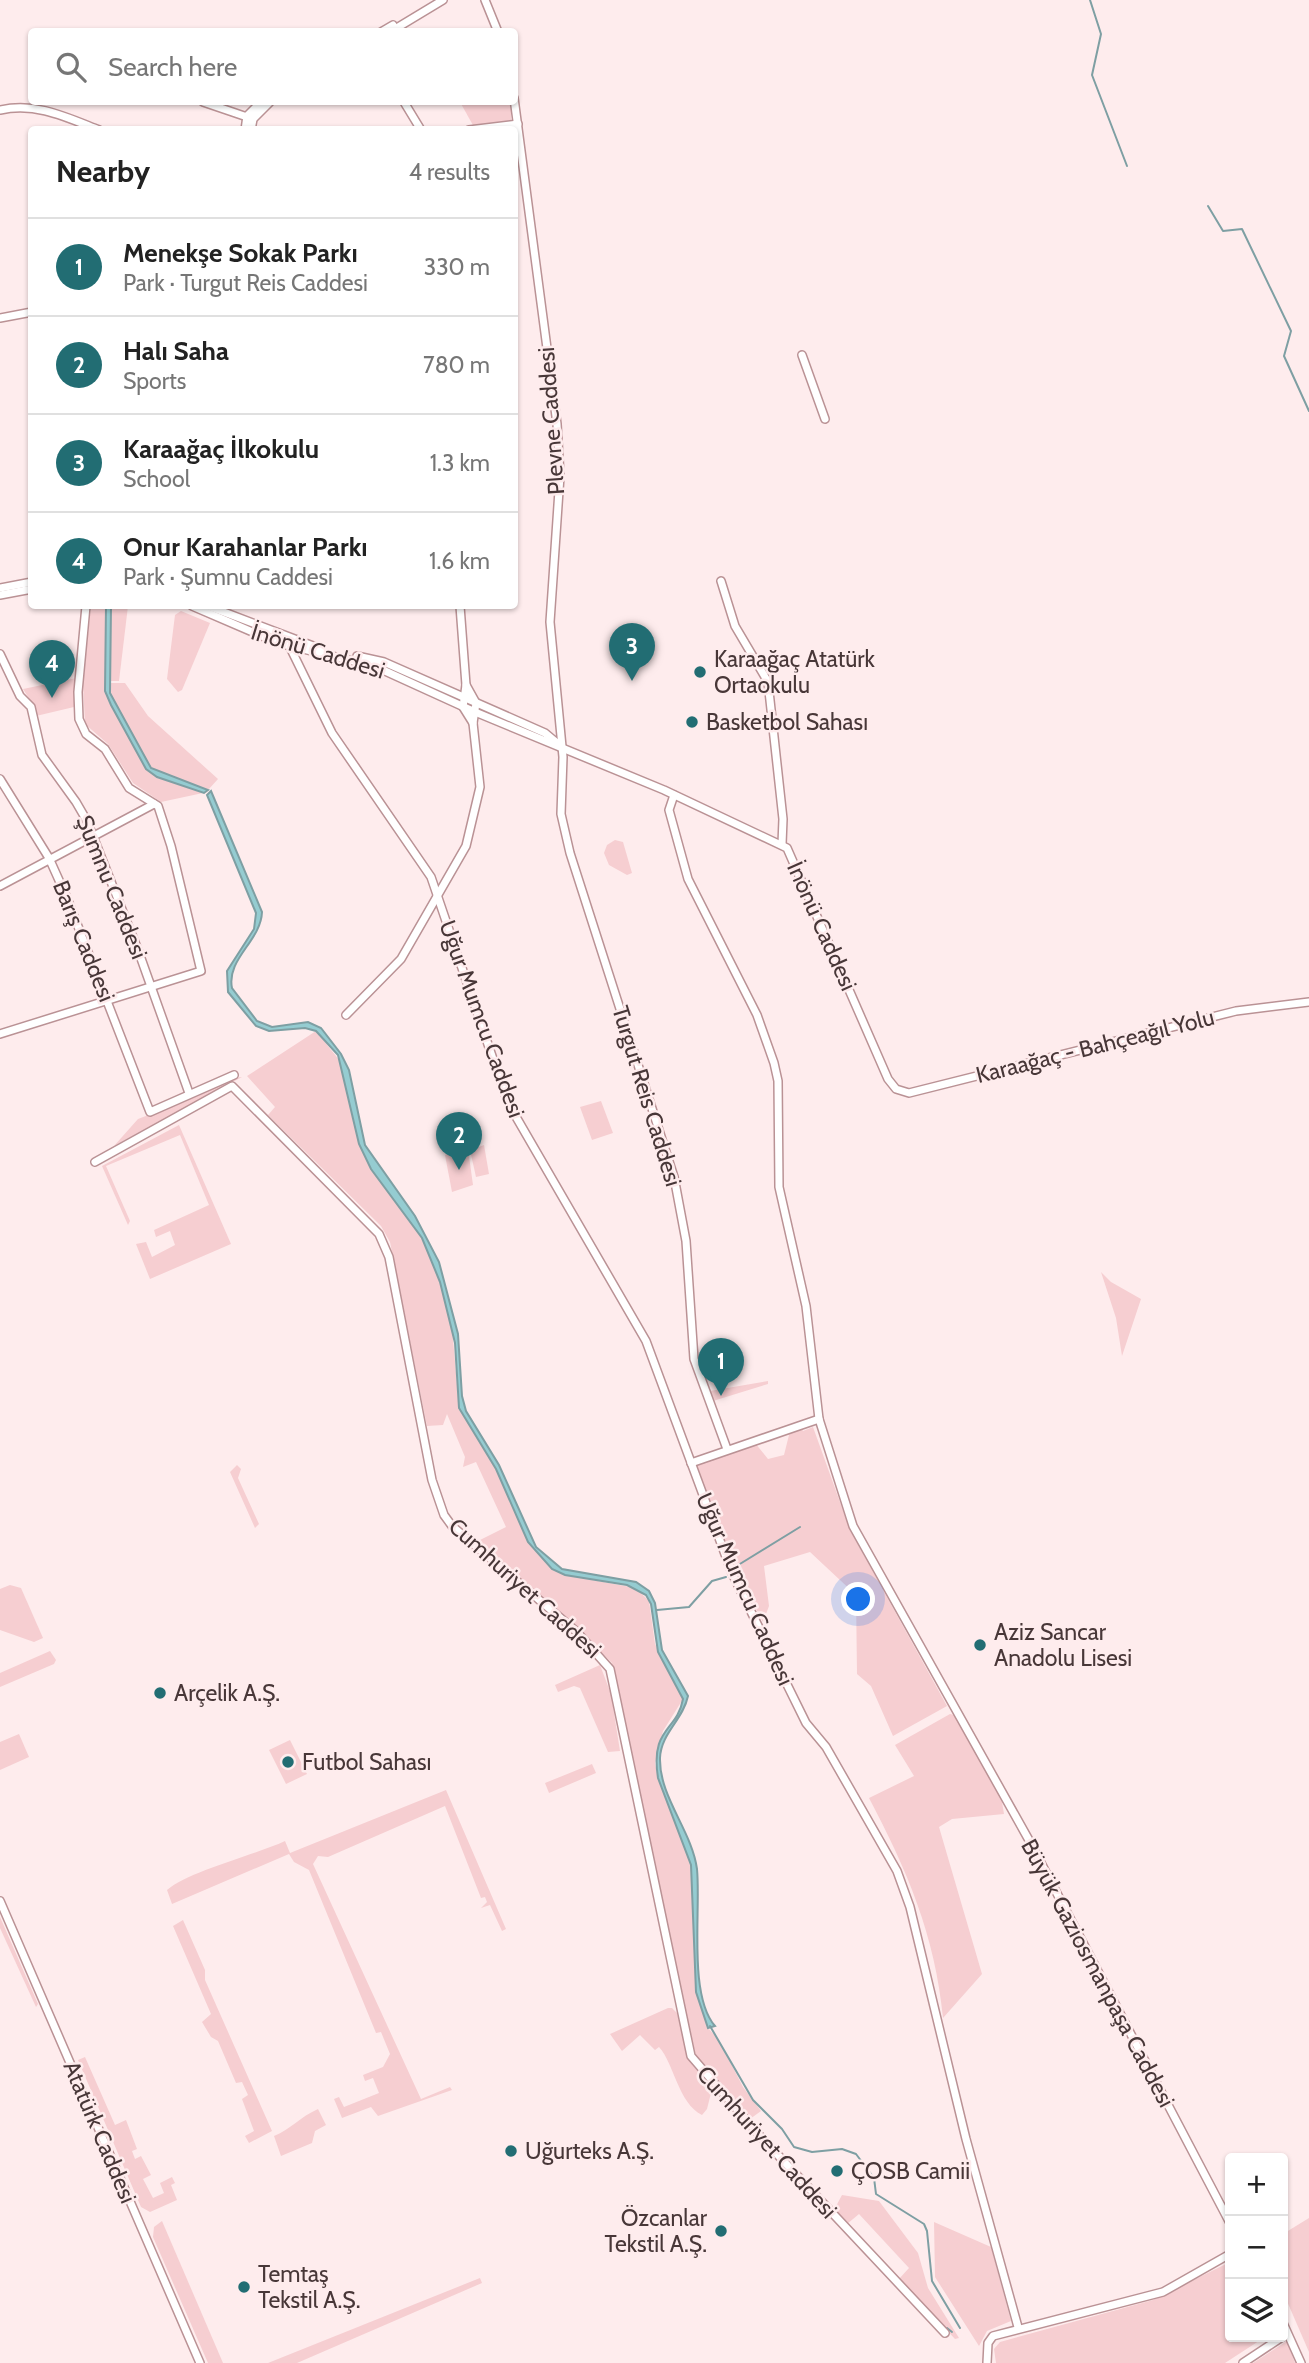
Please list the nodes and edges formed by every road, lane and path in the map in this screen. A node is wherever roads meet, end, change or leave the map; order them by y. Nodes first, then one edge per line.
1 (443, 0) edge
2 (485, 0) edge
3 (422, 12) junction
4 (389, 28) edge
5 (396, 28) edge
6 (496, 28) edge
7 (212, 105) edge
8 (259, 105) edge
9 (266, 105) edge
10 (406, 105) edge
11 (515, 105) edge
12 (0, 110) edge
13 (250, 118) junction
14 (518, 124) junction
15 (88, 126) edge
16 (247, 126) edge
17 (251, 126) edge
18 (419, 126) edge
19 (502, 126) edge
20 (28, 313) edge
21 (0, 318) edge
22 (802, 355) dead end
23 (825, 419) dead end
24 (721, 581) dead end
25 (28, 584) edge
26 (0, 588) edge
27 (28, 590) edge
28 (0, 595) edge
29 (86, 609) edge
30 (199, 609) edge
31 (215, 609) edge
32 (460, 609) edge
33 (285, 637) junction
34 (290, 646) junction
35 (0, 654) edge
36 (466, 685) junction
37 (464, 703) junction
38 (475, 708) junction
39 (473, 723) junction
40 (561, 745) junction
41 (0, 779) edge
42 (674, 795) junction
43 (154, 804) junction
44 (92, 837) junction
45 (782, 845) junction
46 (49, 858) junction
47 (0, 886) edge
48 (437, 893) junction
49 (150, 985) junction
50 (108, 1000) junction
51 (1309, 1002) edge
52 (346, 1014) dead end
53 (0, 1034) edge
54 (234, 1076) dead end
55 (888, 1079) joint
56 (189, 1093) dead end
57 (95, 1162) dead end
58 (819, 1419) junction
59 (727, 1449) junction
60 (691, 1463) junction
61 (0, 1901) edge
62 (1226, 2216) edge
63 (1225, 2257) edge
64 (1018, 2327) junction
65 (945, 2333) dead end
66 (1275, 2342) edge
67 (1288, 2342) edge
68 (200, 2363) edge
69 (987, 2363) edge
70 (1243, 2363) edge
71 (1301, 2363) edge

1 - 3 street
2 - 6 street
3 - 4 street
3 - 5 street
7 - 13 street
8 - 13 street
9 - 13 street
10 - 18 street
11 - 14 street, Plevne Caddesi
12 - 15 street
13 - 16 street
13 - 17 street
14 - 19 street
14 - 40 street, Plevne Caddesi
20 - 21 street
22 - 23 street
24 - 45 street
25 - 26 street
27 - 28 street
29 - 43 street
30 - 34 street, İnönü Caddesi
31 - 33 street, İnönü Caddesi
32 - 36 street
33 - 34 street, Uğur Mumcu Caddesi
33 - 37 street, İnönü Caddesi
34 - 37 street, İnönü Caddesi
34 - 48 street, Uğur Mumcu Caddesi
35 - 44 street, Şumnu Caddesi
36 - 37 street
36 - 38 street
37 - 38 street, İnönü Caddesi
37 - 39 street
38 - 39 street
38 - 40 street, İnönü Caddesi
39 - 48 street
40 - 42 street, İnönü Caddesi
40 - 59 street, Turgut Reis Caddesi
41 - 46 street, Barış Caddesi
42 - 45 street, İnönü Caddesi
42 - 58 street, Büyük Gaziosmanpaşa Caddesi
43 - 44 street
43 - 49 street
44 - 46 street
44 - 49 street, Şumnu Caddesi
45 - 55 street, İnönü Caddesi
46 - 47 street
46 - 50 street, Barış Caddesi
48 - 52 street
48 - 60 street, Uğur Mumcu Caddesi
49 - 50 street
49 - 56 street, Şumnu Caddesi
50 - 53 street
50 - 54 street, Barış Caddesi
51 - 55 street, Karaağaç - Bahçeağıl Yolu
57 - 65 street, Cumhuriyet Caddesi
58 - 59 street
58 - 62 street, Büyük Gaziosmanpaşa Caddesi
59 - 60 street
60 - 64 street, Uğur Mumcu Caddesi
61 - 68 street, Atatürk Caddesi
63 - 64 street
64 - 69 street
66 - 70 street
67 - 71 street

